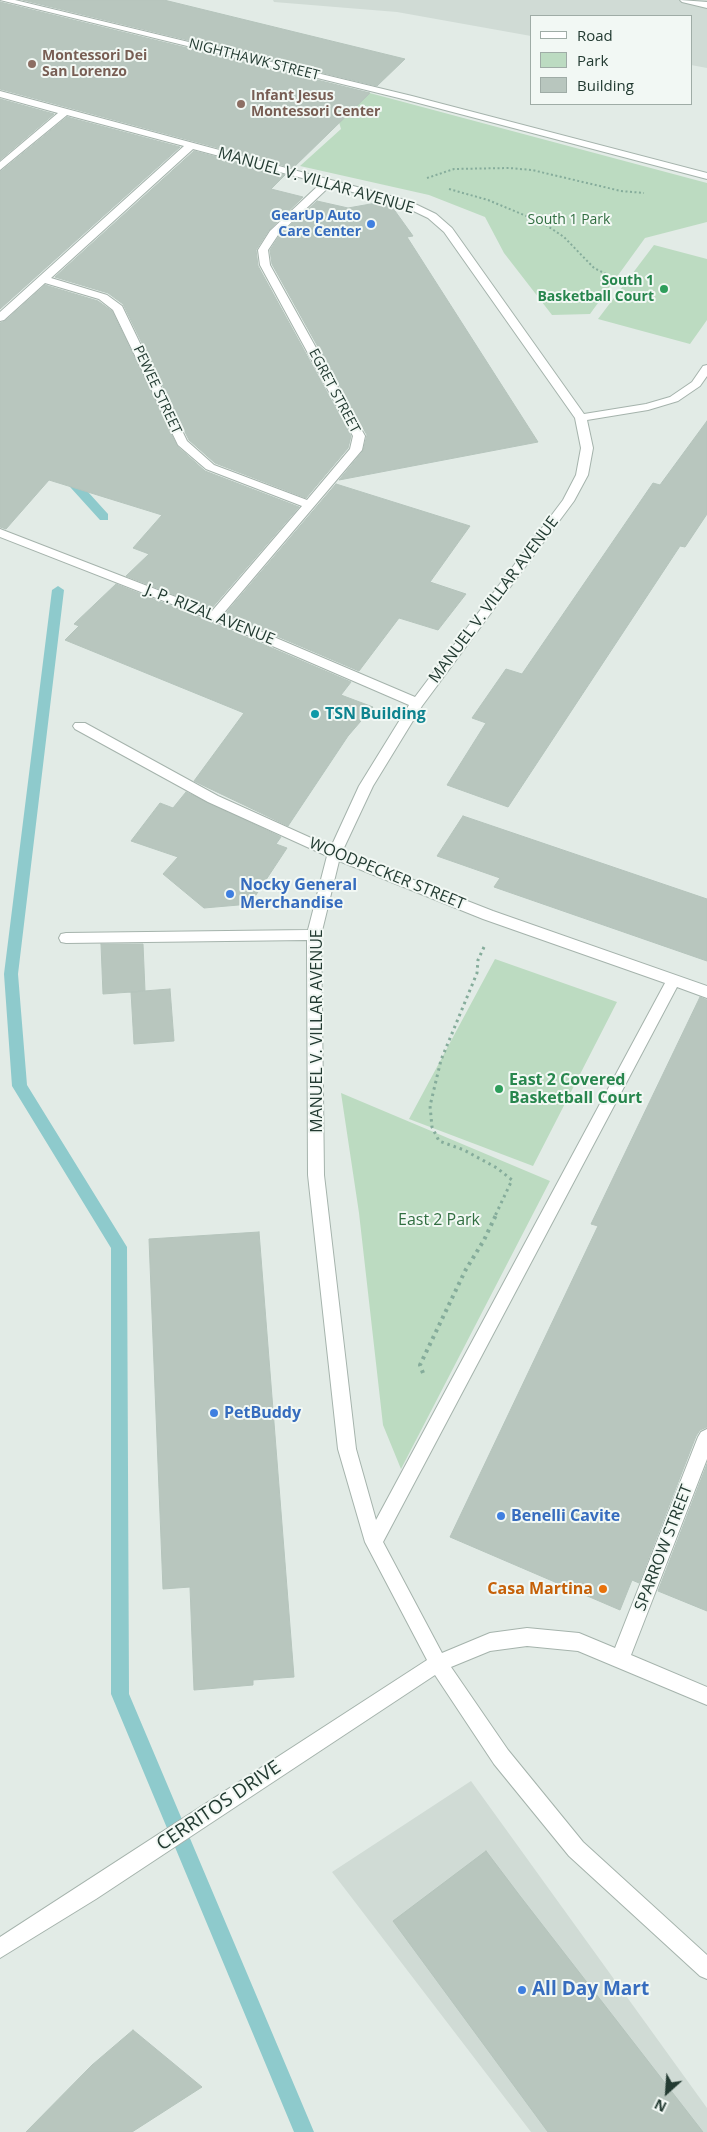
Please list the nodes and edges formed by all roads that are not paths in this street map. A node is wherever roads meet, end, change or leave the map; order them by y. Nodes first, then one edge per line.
1 (4, 0) edge
2 (685, 0) edge
3 (707, 5) edge
4 (0, 94) edge
5 (65, 112) junction
6 (190, 146) junction
7 (0, 167) edge
8 (707, 176) edge
9 (328, 182) junction
10 (44, 278) junction
11 (0, 318) edge
12 (707, 368) edge
13 (581, 418) junction
14 (310, 505) junction
15 (0, 533) edge
16 (214, 616) junction
17 (417, 703) junction
18 (80, 726) dead end
19 (334, 854) junction
20 (314, 934) junction
21 (66, 938) dead end
22 (673, 981) junction
23 (707, 992) edge
24 (707, 1437) edge
25 (374, 1542) junction
26 (620, 1660) junction
27 (438, 1664) junction
28 (707, 1696) edge
29 (0, 1948) edge
30 (707, 1968) edge

1 - 8 street, NIGHTHAWK STREET
2 - 3 street
4 - 5 street, MANUEL V. VILLAR AVENUE
5 - 6 street, MANUEL V. VILLAR AVENUE
5 - 7 street
6 - 9 street, MANUEL V. VILLAR AVENUE
6 - 10 street
9 - 13 street, MANUEL V. VILLAR AVENUE
9 - 14 street, EGRET STREET
10 - 11 street
10 - 14 street, PEWEE STREET
12 - 13 street
13 - 17 street, MANUEL V. VILLAR AVENUE
14 - 16 street, EGRET STREET
15 - 16 street, J. P. RIZAL AVENUE
16 - 17 street, J. P. RIZAL AVENUE
17 - 19 street, MANUEL V. VILLAR AVENUE
18 - 19 street, WOODPECKER STREET
19 - 20 street, MANUEL V. VILLAR AVENUE
19 - 22 street, WOODPECKER STREET
20 - 21 street
20 - 25 street, MANUEL V. VILLAR AVENUE
22 - 23 street, WOODPECKER STREET
22 - 25 street
24 - 26 street, SPARROW STREET
25 - 27 street, MANUEL V. VILLAR AVENUE
26 - 27 street, CERRITOS DRIVE
26 - 28 street, CERRITOS DRIVE
27 - 29 street, CERRITOS DRIVE
27 - 30 street, MANUEL V. VILLAR AVENUE

